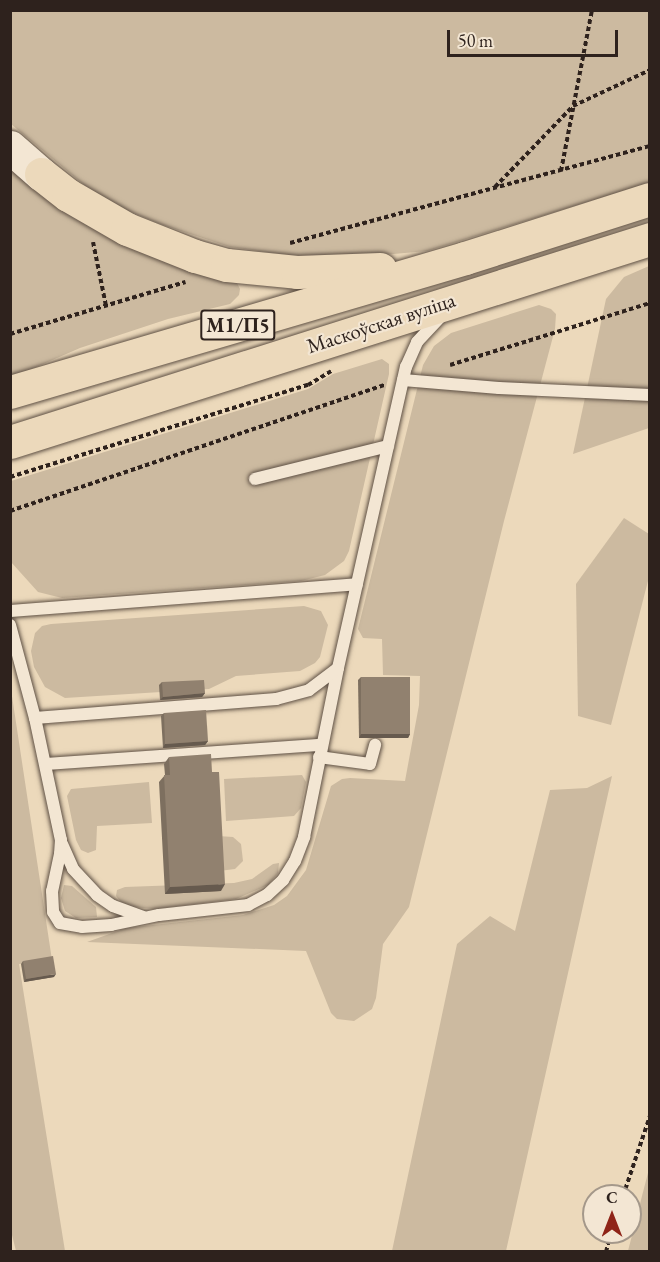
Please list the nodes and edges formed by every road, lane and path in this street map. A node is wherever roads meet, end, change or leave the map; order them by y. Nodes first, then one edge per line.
1 (592, 10) edge
2 (650, 70) edge
3 (573, 106) junction
4 (650, 146) edge
5 (10, 147) edge
6 (561, 171) junction
7 (41, 174) joint
8 (494, 189) junction
9 (650, 199) edge
10 (91, 233) dead end
11 (650, 239) edge
12 (285, 244) dead end
13 (465, 258) junction
14 (227, 265) junction
15 (471, 294) junction
16 (650, 303) edge
17 (106, 306) junction
18 (10, 334) edge
19 (447, 366) dead end
20 (338, 367) dead end
21 (403, 380) junction
22 (10, 392) edge
23 (650, 395) edge
24 (10, 442) edge
25 (388, 446) junction
26 (10, 477) edge
27 (255, 479) dead end
28 (10, 511) edge
29 (357, 584) junction
30 (10, 611) edge
31 (10, 625) edge
32 (338, 668) junction
33 (35, 718) junction
34 (375, 745) dead end
35 (320, 751) junction
36 (46, 764) junction
37 (61, 840) junction
38 (144, 917) junction
39 (650, 1116) edge
40 (626, 1184) edge

1 - 3 path
2 - 3 path
3 - 6 path
3 - 8 path
4 - 6 path
5 - 7 main road
6 - 8 path
7 - 14 highway
8 - 12 path
9 - 13 highway, Маскоўская вуліца / М1/П5
10 - 17 path
11 - 15 highway, Маскоўская вуліца / М1/П5
13 - 14 highway
13 - 22 highway, Маскоўская вуліца / М1/П5
14 - 17 path
15 - 21 lane
15 - 24 highway, Маскоўская вуліца / М1/П5
16 - 19 path
17 - 18 path
20 - 26 path
21 - 23 lane
21 - 25 lane
21 - 28 path
25 - 27 lane
25 - 29 lane
29 - 30 lane
29 - 32 lane
31 - 33 lane
32 - 33 lane
32 - 35 lane
33 - 36 lane
34 - 35 lane
35 - 36 lane
35 - 38 lane
36 - 37 lane
37 - 38 lane
37 - 38 lane
39 - 40 path

